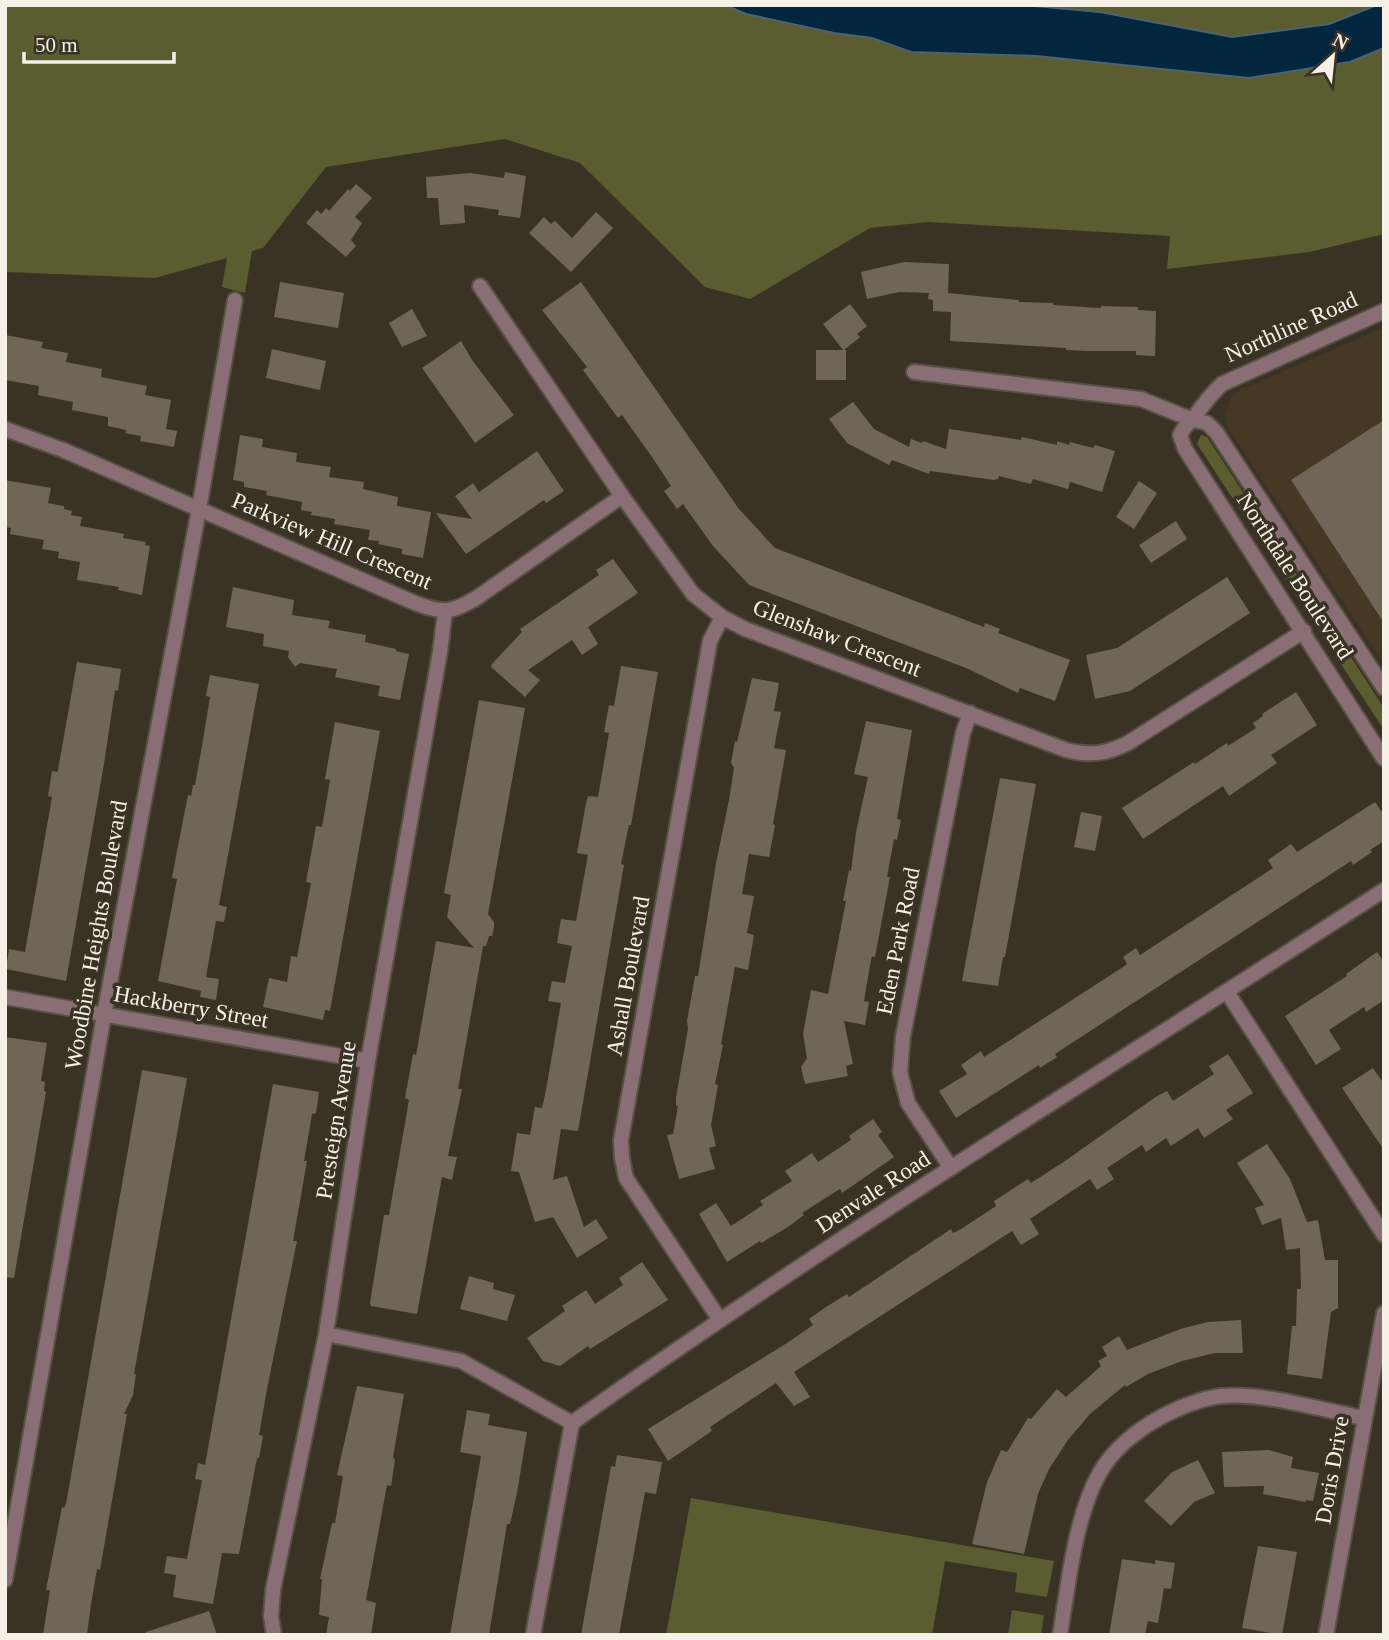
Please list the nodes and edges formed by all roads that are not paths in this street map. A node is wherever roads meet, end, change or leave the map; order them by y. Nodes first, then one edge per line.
1 (480, 286) dead end
2 (235, 300) dead end
3 (1384, 311) edge
4 (914, 372) dead end
5 (1193, 420) junction
6 (5, 429) edge
7 (622, 496) junction
8 (199, 509) junction
9 (445, 612) junction
10 (722, 617) junction
11 (1304, 631) junction
12 (1384, 688) edge
13 (970, 713) junction
14 (1384, 759) edge
15 (1384, 890) edge
16 (1227, 992) junction
17 (5, 997) edge
18 (104, 1015) junction
19 (368, 1061) junction
20 (951, 1168) junction
21 (1384, 1235) edge
22 (1384, 1312) edge
23 (720, 1320) junction
24 (326, 1334) junction
25 (1364, 1418) junction
26 (572, 1423) junction
27 (5, 1580) edge
28 (274, 1635) edge
29 (533, 1635) edge
30 (1060, 1635) edge
31 (1326, 1635) edge

1 - 7 street, Glenshaw Crescent
2 - 8 street, Woodbine Heights Boulevard
3 - 5 street, Northline Road
4 - 5 street, Northdale Boulevard
5 - 11 street, Northdale Boulevard
5 - 12 street, Northdale Boulevard
6 - 8 street, Parkview Hill Crescent
7 - 9 street, Parkview Hill Crescent
7 - 10 street, Glenshaw Crescent
8 - 9 street, Parkview Hill Crescent
8 - 18 street, Woodbine Heights Boulevard
9 - 19 street, Presteign Avenue
10 - 13 street, Glenshaw Crescent
10 - 23 street, Ashall Boulevard
11 - 13 street, Glenshaw Crescent
11 - 14 street, Northdale Boulevard
13 - 20 street, Eden Park Road
15 - 16 street, Denvale Road
16 - 20 street, Denvale Road
16 - 21 street
17 - 18 street, Hackberry Street
18 - 19 street, Hackberry Street
18 - 27 street, Woodbine Heights Boulevard
19 - 24 street, Presteign Avenue
20 - 23 street, Denvale Road
22 - 25 street, Doris Drive
23 - 26 street, Denvale Road
24 - 26 street
24 - 28 street, Presteign Avenue
25 - 30 street
25 - 31 street, Doris Drive
26 - 29 street

